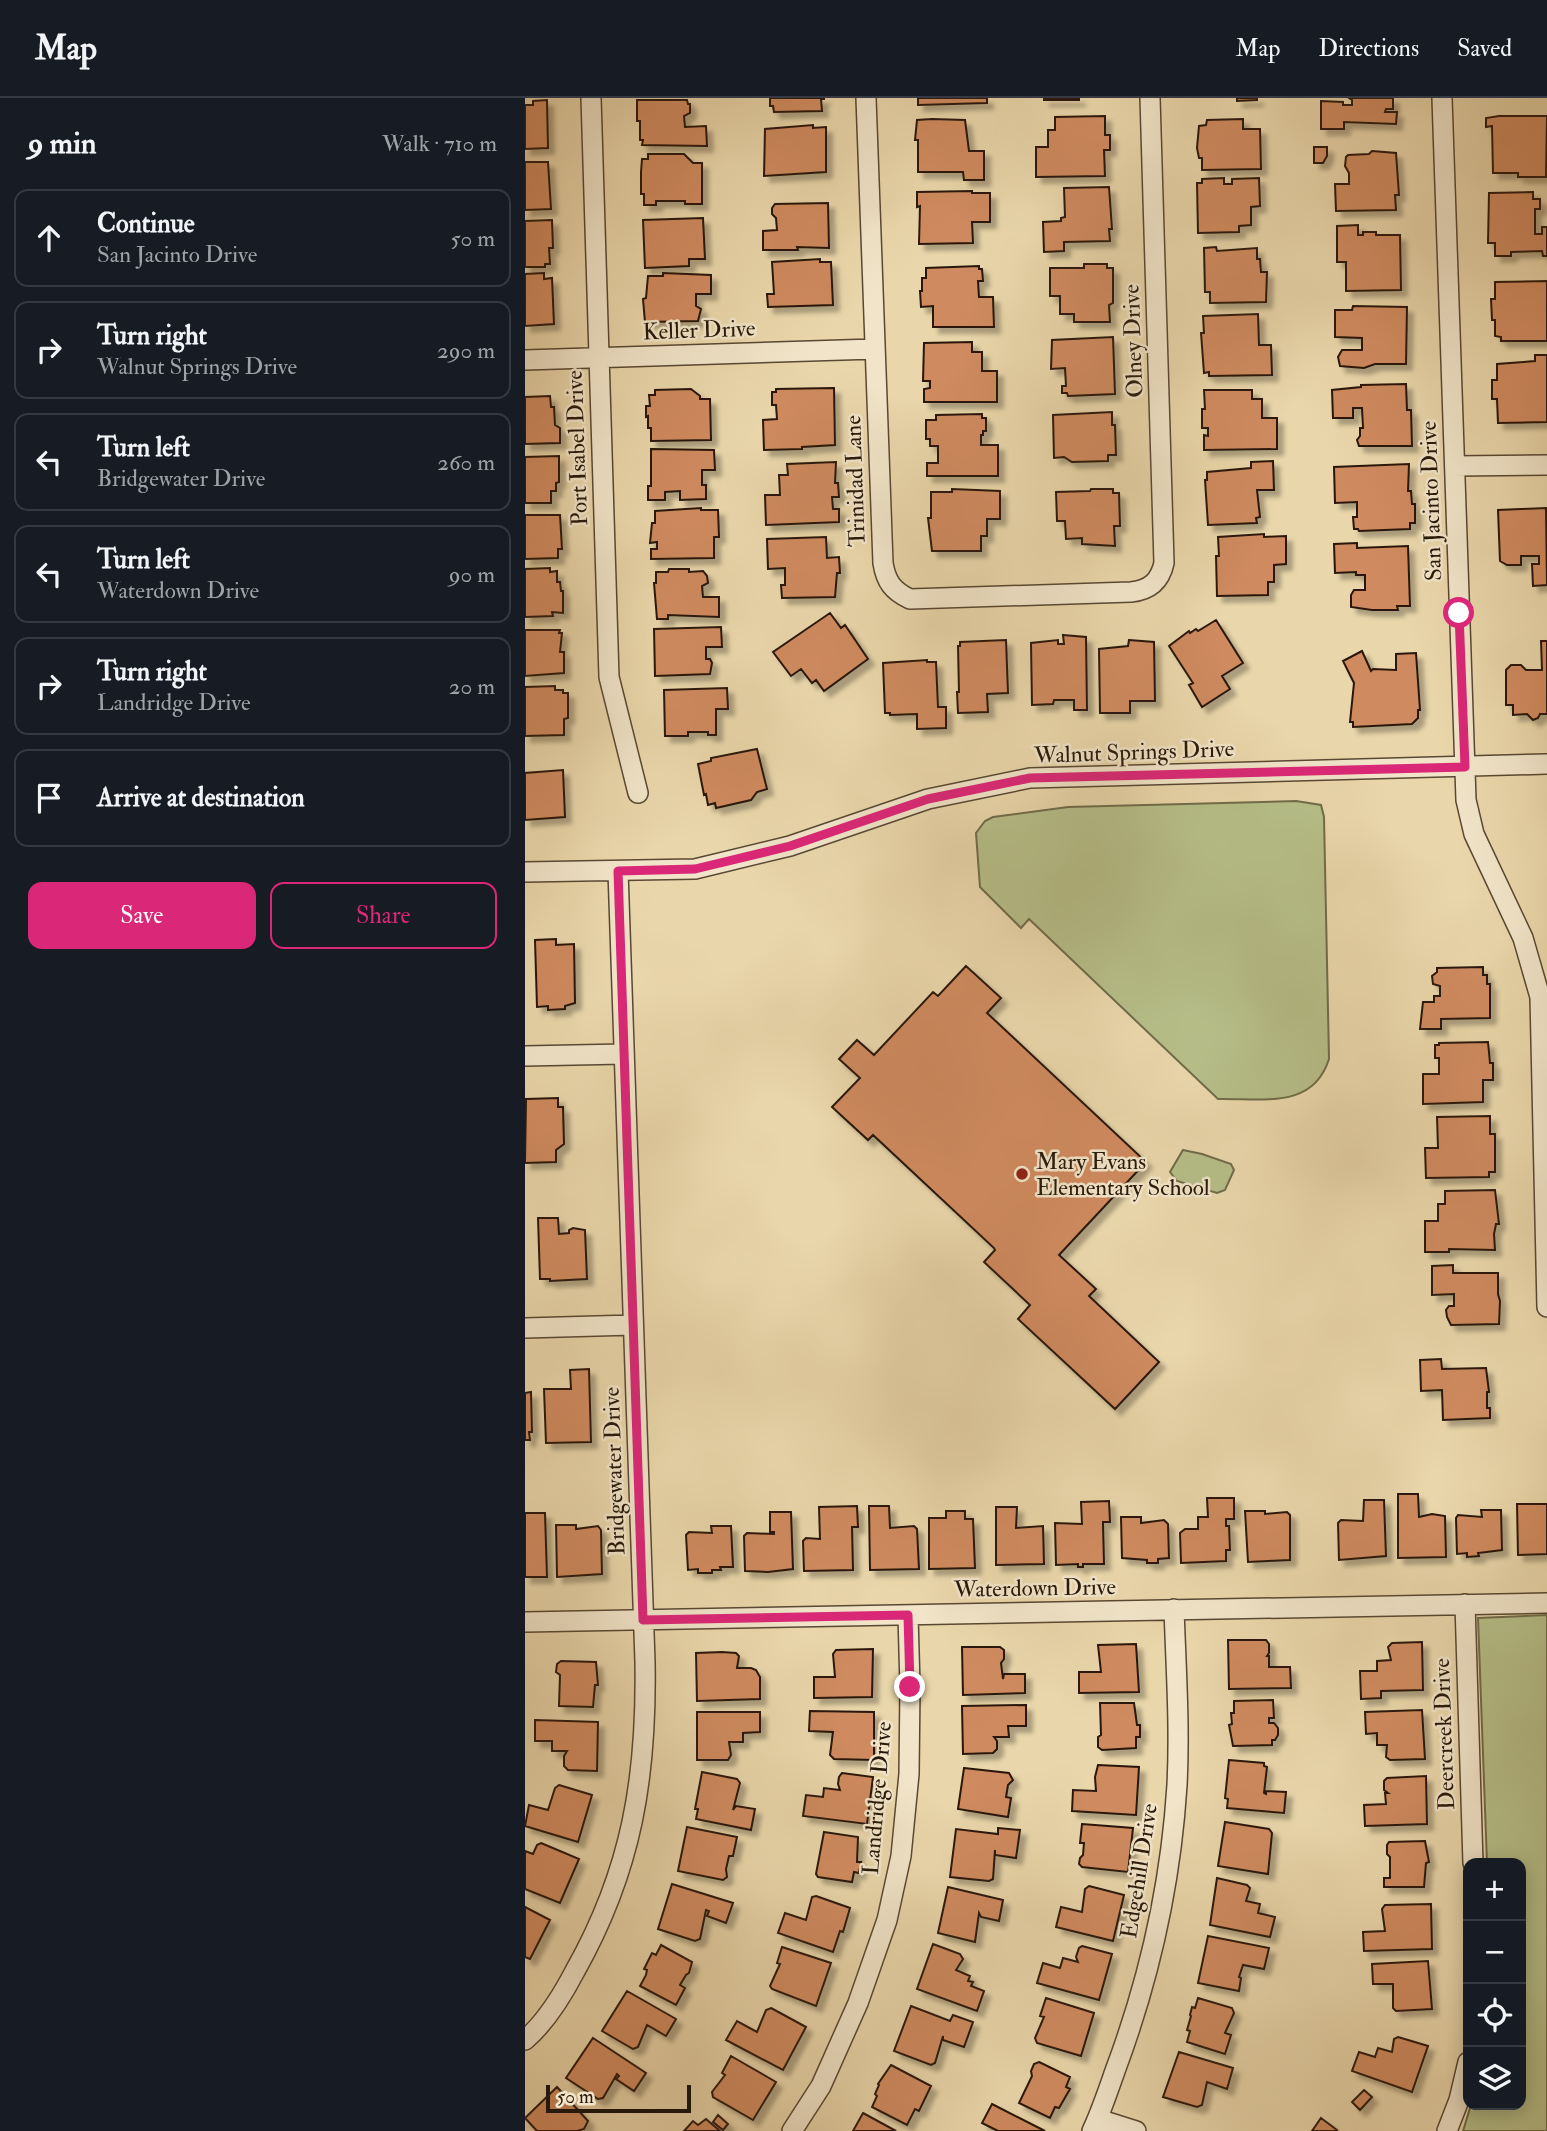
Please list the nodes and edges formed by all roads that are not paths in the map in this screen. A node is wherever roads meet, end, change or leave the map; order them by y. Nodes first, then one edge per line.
1 (591, 98) edge
2 (866, 98) edge
3 (1150, 98) edge
4 (1442, 98) edge
5 (874, 349) junction
6 (599, 358) junction
7 (525, 360) edge
8 (1547, 465) edge
9 (1455, 466) junction
10 (1157, 581) joint
11 (1547, 764) edge
12 (1465, 767) junction
13 (638, 793) dead end
14 (618, 871) junction
15 (525, 872) edge
16 (624, 1054) junction
17 (525, 1056) edge
18 (1547, 1307) edge
19 (633, 1325) junction
20 (525, 1328) edge
21 (1547, 1603) edge
22 (1465, 1604) junction
23 (1174, 1609) junction
24 (908, 1615) junction
25 (643, 1620) junction
26 (525, 1622) edge
27 (1473, 1858) edge
28 (525, 2040) edge
29 (1463, 2083) edge
30 (1095, 2125) edge
31 (792, 2131) edge
32 (1136, 2131) edge
33 (1447, 2131) edge

1 - 6 street, Port Isabel Drive
2 - 5 street, Trinidad Lane
3 - 10 street, Olney Drive
4 - 9 street, San Jacinto Drive
5 - 6 street, Keller Drive
5 - 10 street, Trinidad Lane
6 - 7 street, Keller Drive
6 - 13 street, Port Isabel Drive
8 - 9 street
9 - 12 street, San Jacinto Drive
11 - 12 street, Walnut Springs Drive
12 - 14 street, Walnut Springs Drive
12 - 18 street, San Jacinto Drive
14 - 15 street, Walnut Springs Drive
14 - 16 street, Bridgewater Drive
16 - 17 street
16 - 19 street, Bridgewater Drive
19 - 20 street
19 - 25 street, Bridgewater Drive
21 - 22 street, Waterdown Drive
22 - 23 street, Waterdown Drive
22 - 27 street, Deercreek Drive
23 - 24 street, Waterdown Drive
23 - 30 street, Edgehill Drive
24 - 25 street, Waterdown Drive
24 - 31 street, Landridge Drive
25 - 26 street, Waterdown Drive
25 - 28 street, Bridgewater Drive
29 - 33 street
30 - 32 street

